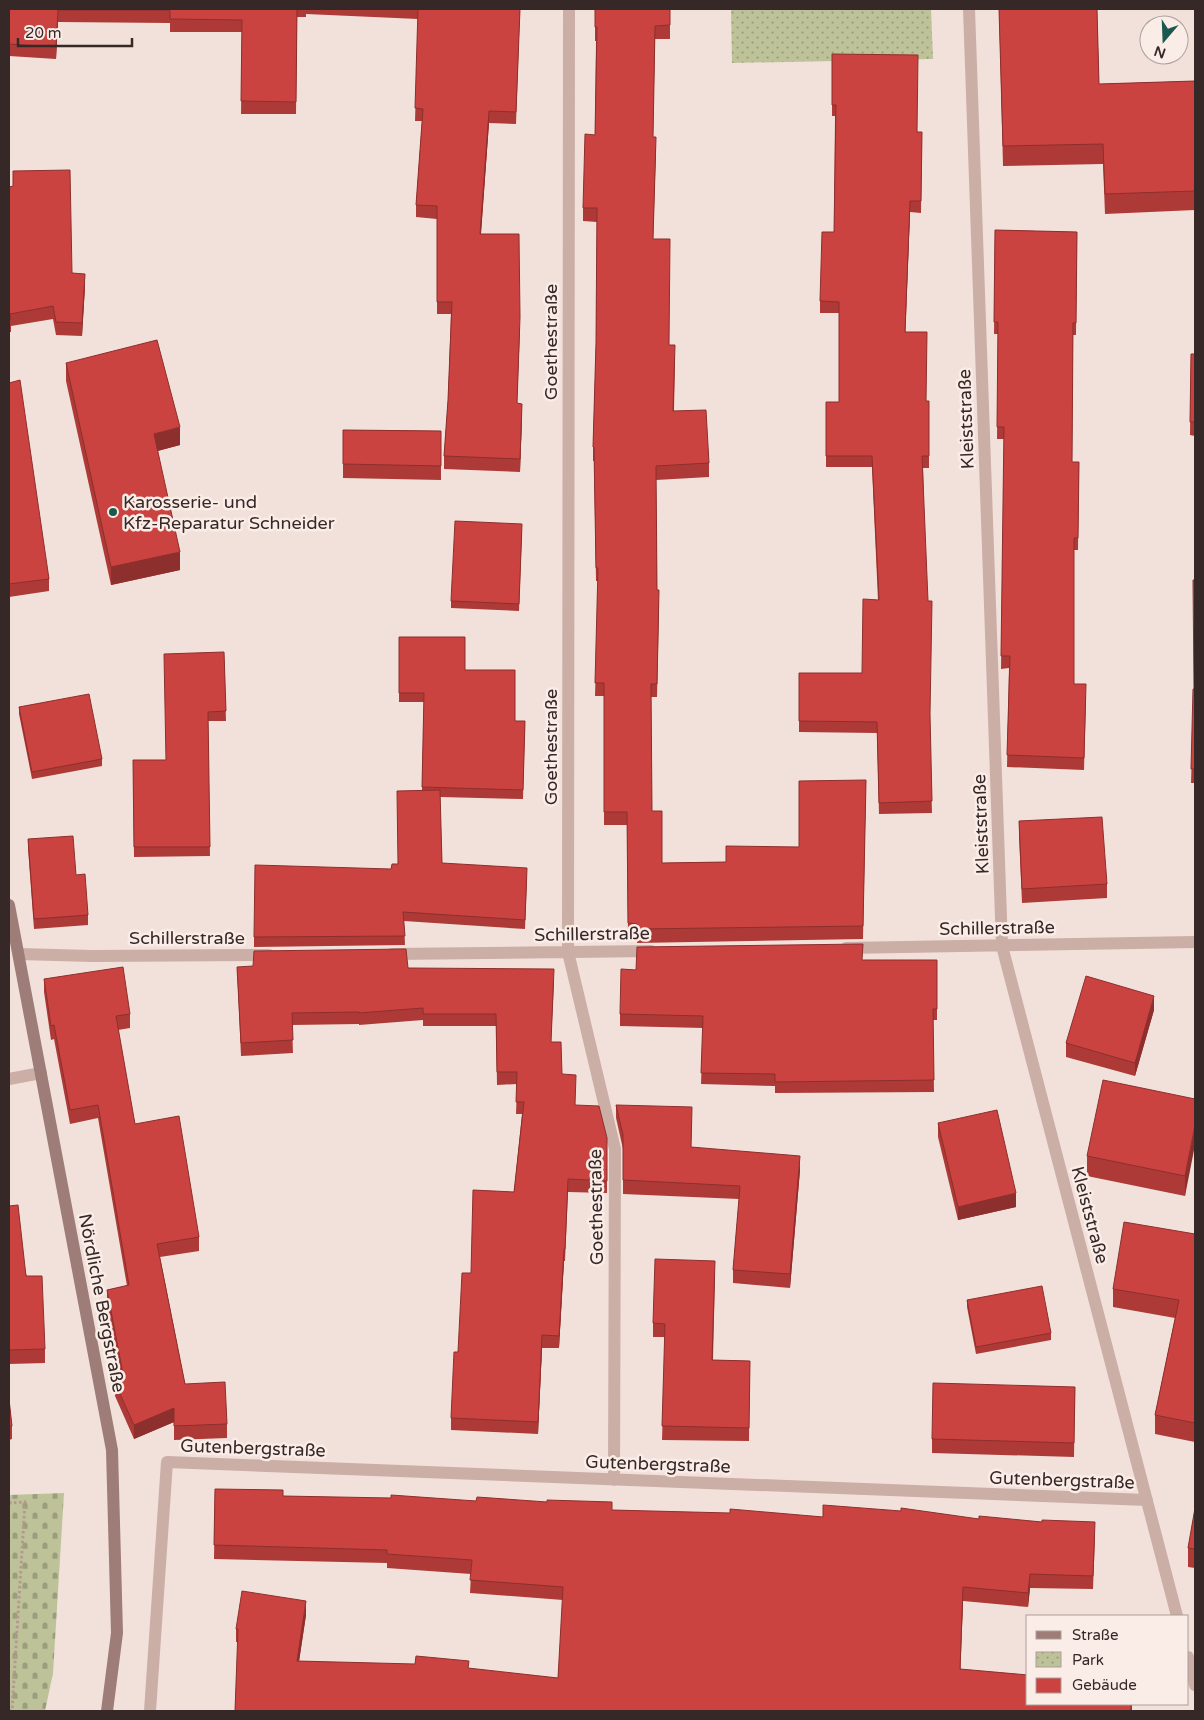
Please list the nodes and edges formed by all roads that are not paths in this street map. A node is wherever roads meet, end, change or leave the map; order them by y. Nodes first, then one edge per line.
1 (569, 9) edge
2 (969, 9) edge
3 (9, 905) edge
4 (1195, 942) edge
5 (1002, 946) junction
6 (835, 948) edge
7 (667, 951) edge
8 (568, 952) junction
9 (19, 954) junction
10 (281, 954) edge
11 (380, 954) edge
12 (41, 1073) junction
13 (9, 1079) edge
14 (614, 1480) junction
15 (1147, 1500) junction
16 (1177, 1615) edge
17 (1189, 1660) edge
18 (1195, 1685) edge
19 (107, 1711) edge
20 (150, 1711) edge

1 - 8 street, Goethestraße
2 - 5 street, Kleiststraße
3 - 9 main road, Nördliche Bergstraße
4 - 5 street, Schillerstraße
5 - 6 street, Schillerstraße
5 - 15 street, Kleiststraße
7 - 8 street, Schillerstraße
8 - 11 street, Schillerstraße
8 - 14 street, Goethestraße
9 - 10 street, Schillerstraße
9 - 12 main road, Nördliche Bergstraße
12 - 13 street
12 - 19 main road, Nördliche Bergstraße
14 - 15 street, Gutenbergstraße
14 - 20 street, Gutenbergstraße
15 - 16 street, Kleiststraße
17 - 18 street

